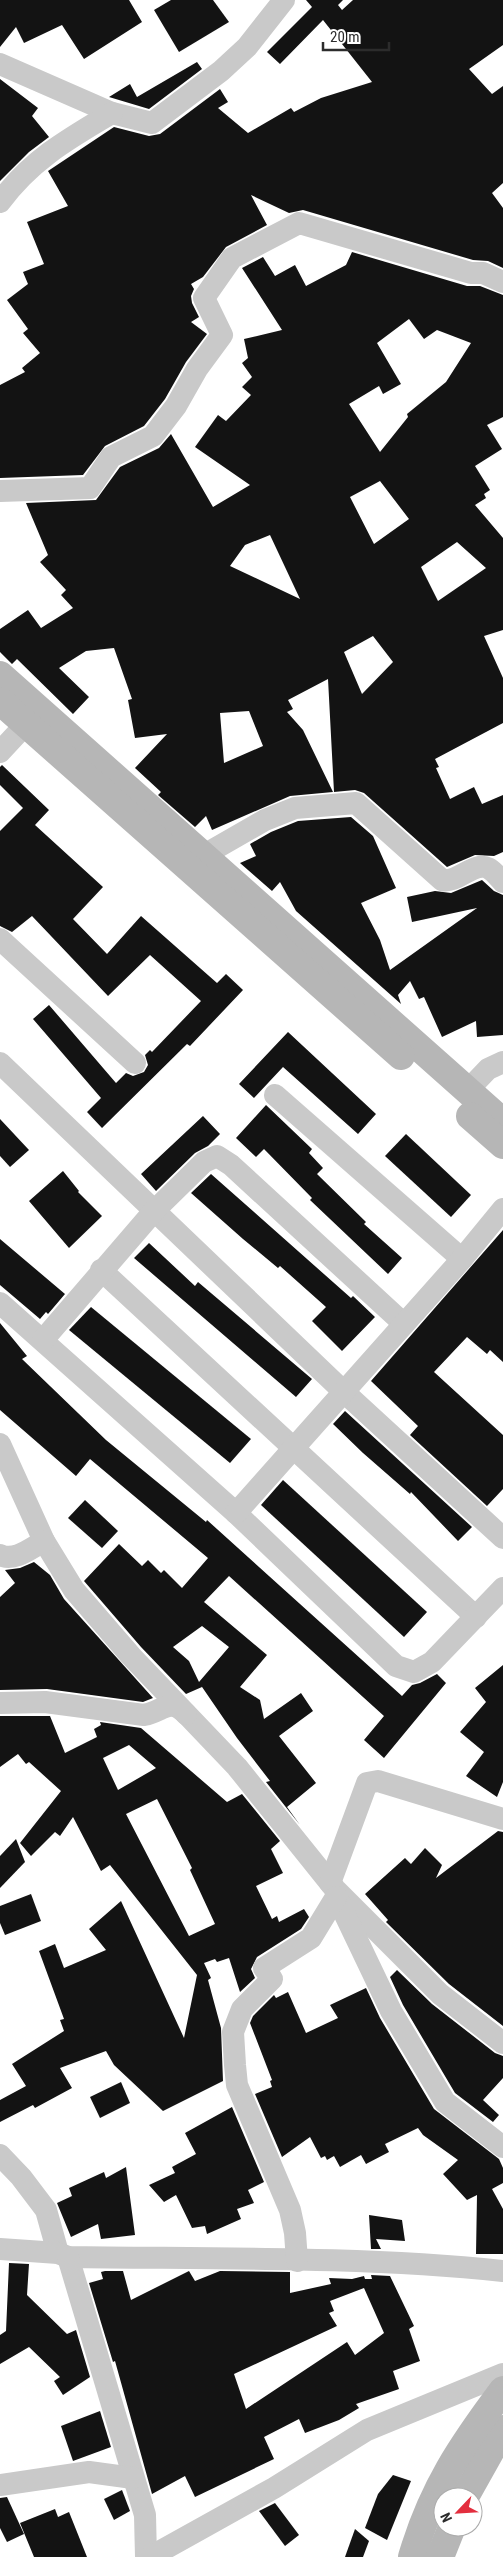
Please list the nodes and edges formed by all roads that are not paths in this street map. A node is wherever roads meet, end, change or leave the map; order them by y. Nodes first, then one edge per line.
1 (284, 0) edge
2 (0, 64) edge
3 (112, 113) junction
4 (0, 202) edge
5 (503, 282) edge
6 (0, 490) edge
7 (0, 675) edge
8 (0, 701) edge
9 (26, 724) junction
10 (0, 752) edge
11 (204, 855) junction
12 (503, 882) edge
13 (0, 939) edge
14 (135, 1062) dead end
15 (503, 1062) edge
16 (0, 1063) edge
17 (468, 1090) junction
18 (275, 1096) dead end
19 (503, 1122) edge
20 (503, 1144) edge
21 (503, 1209) edge
22 (154, 1211) junction
23 (462, 1259) junction
24 (101, 1270) junction
25 (0, 1303) edge
26 (404, 1324) junction
27 (43, 1340) junction
28 (344, 1392) junction
29 (0, 1444) edge
30 (292, 1449) junction
31 (236, 1513) junction
32 (503, 1538) edge
33 (44, 1540) junction
34 (0, 1555) edge
35 (503, 1588) edge
36 (476, 1617) junction
37 (0, 1703) edge
38 (194, 1722) junction
39 (503, 1819) edge
40 (334, 1890) junction
41 (503, 2043) edge
42 (503, 2147) edge
43 (0, 2155) edge
44 (0, 2249) edge
45 (63, 2255) junction
46 (297, 2261) junction
47 (503, 2271) edge
48 (503, 2374) edge
49 (503, 2390) edge
50 (503, 2429) edge
51 (133, 2478) junction
52 (0, 2485) edge
53 (471, 2487) edge
54 (448, 2537) edge
55 (146, 2557) edge
56 (150, 2557) edge
57 (412, 2557) edge
58 (440, 2557) edge

1 - 3 street
2 - 3 street
3 - 4 street
5 - 6 street
7 - 11 main road
8 - 9 main road
9 - 10 street
9 - 20 main road
11 - 12 street
11 - 17 main road
13 - 14 street
15 - 17 street
16 - 22 street
17 - 19 main road
18 - 23 street
21 - 23 street
22 - 24 street
22 - 26 street
22 - 28 street
23 - 26 street
24 - 27 street
24 - 30 street
25 - 27 street
26 - 28 street
27 - 31 street
28 - 30 street
28 - 32 street
29 - 33 street
30 - 31 street
30 - 36 street
31 - 36 street
33 - 34 street
33 - 38 street
35 - 36 street
37 - 38 street
38 - 40 street
39 - 40 street
40 - 41 street
40 - 42 street
40 - 46 street
43 - 45 street
44 - 45 street
45 - 46 street
45 - 51 street
46 - 47 street
48 - 56 street
49 - 57 main road
50 - 53 main road
51 - 52 street
51 - 55 street
54 - 58 main road

